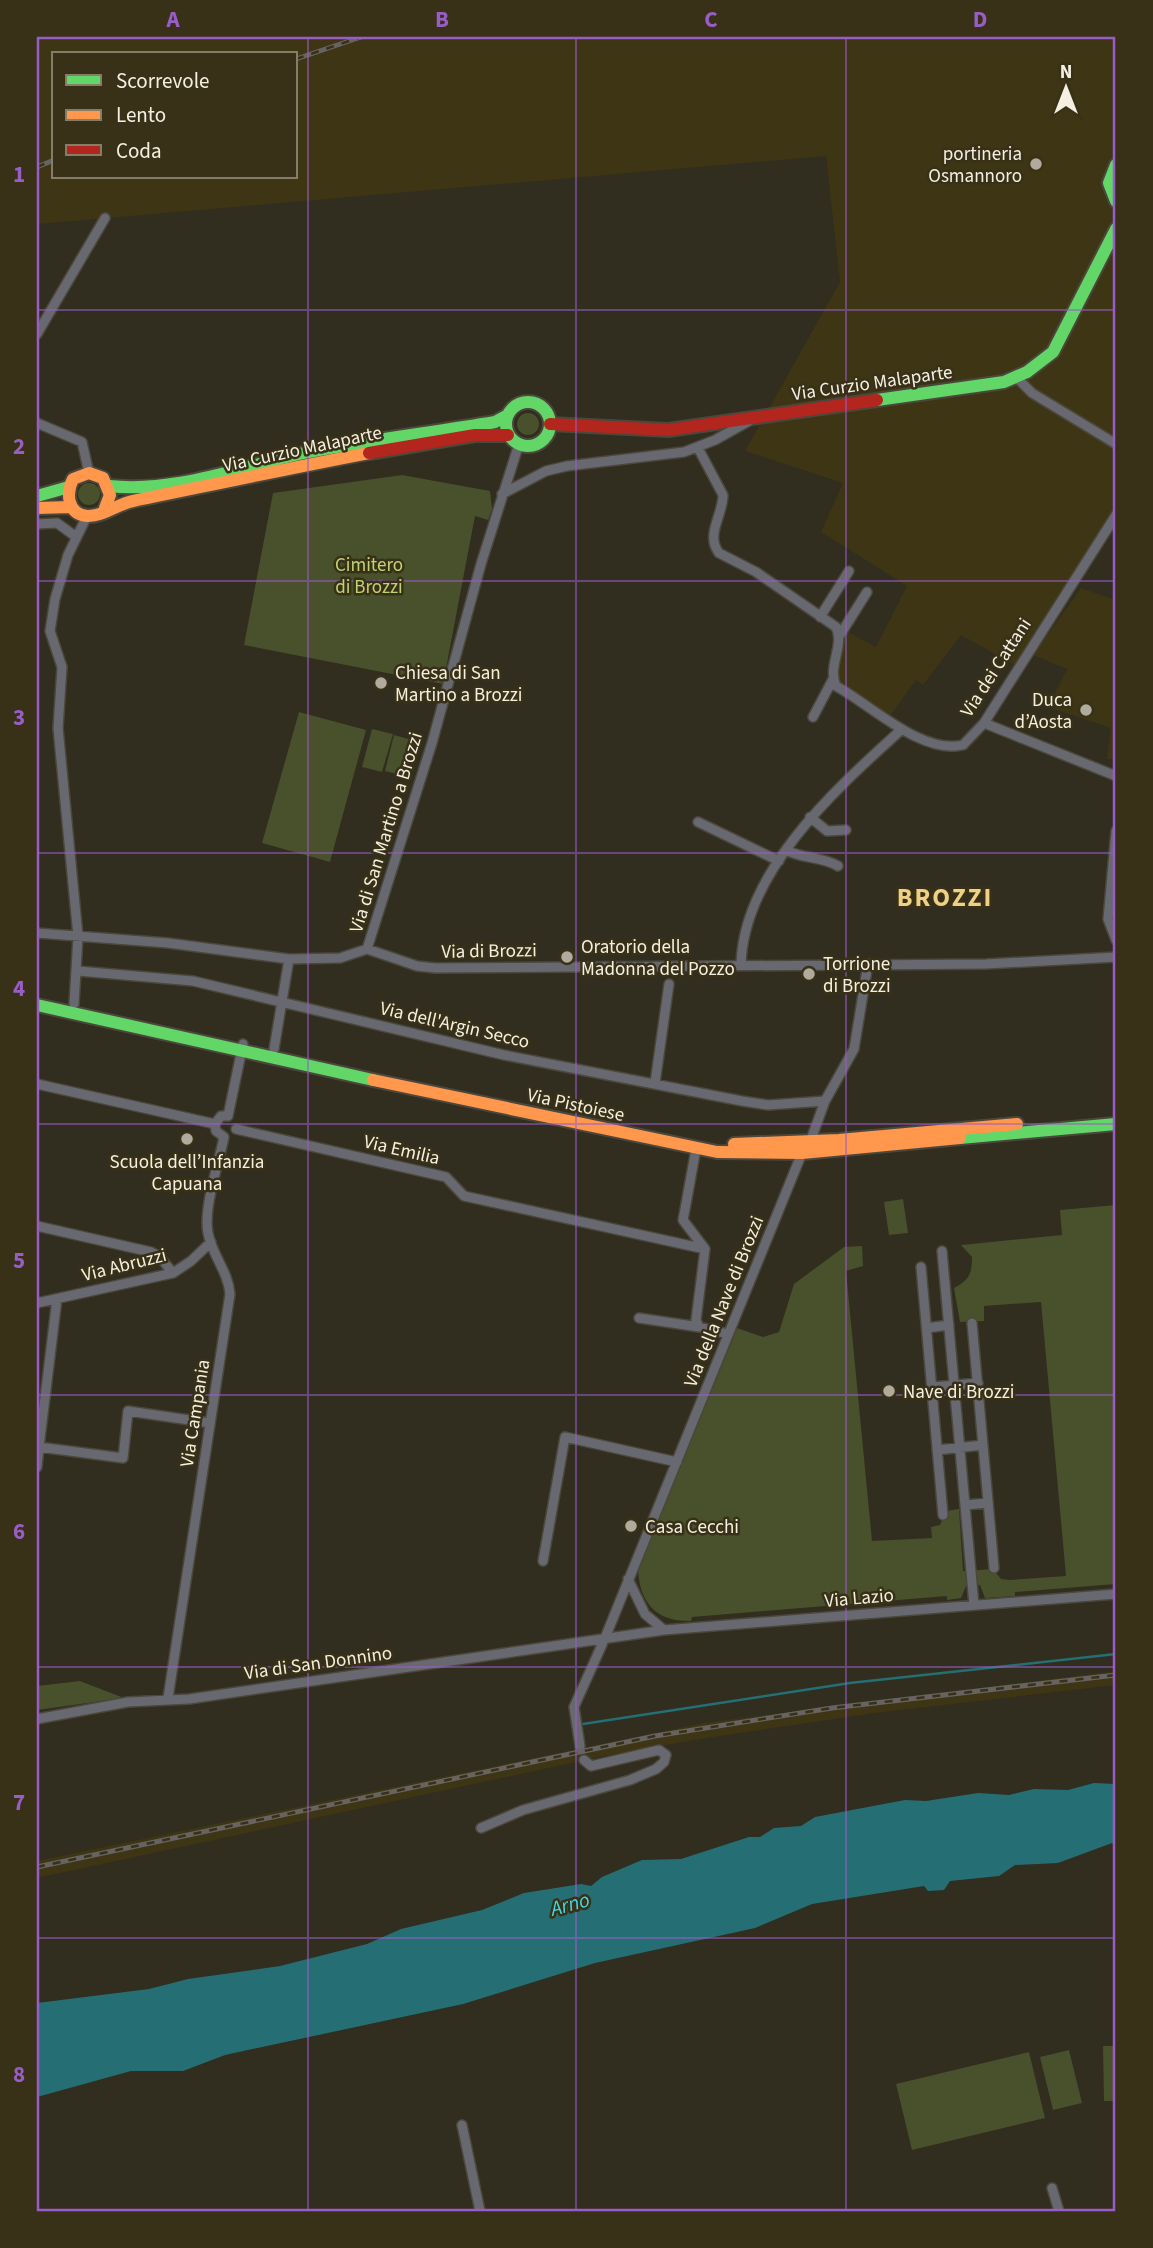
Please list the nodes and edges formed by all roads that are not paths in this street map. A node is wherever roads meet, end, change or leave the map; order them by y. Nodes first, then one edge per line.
1 (1116, 165) edge
2 (1116, 201) edge
3 (106, 219) dead end
4 (1116, 229) edge
5 (37, 334) edge
6 (1016, 377) junction
7 (508, 415) junction
8 (755, 417) junction
9 (37, 422) edge
10 (550, 424) junction
11 (508, 435) junction
12 (519, 444) junction
13 (1116, 444) edge
14 (698, 448) junction
15 (89, 473) junction
16 (108, 485) junction
17 (69, 487) junction
18 (502, 494) junction
19 (37, 496) edge
20 (71, 507) junction
21 (37, 508) edge
22 (105, 508) junction
23 (1116, 515) edge
24 (87, 516) junction
25 (37, 524) edge
26 (75, 536) junction
27 (849, 571) dead end
28 (867, 592) dead end
29 (820, 617) junction
30 (840, 635) junction
31 (833, 679) junction
32 (813, 717) dead end
33 (984, 723) junction
34 (901, 730) junction
35 (1116, 776) edge
36 (810, 817) junction
37 (698, 822) dead end
38 (846, 830) dead end
39 (1116, 831) edge
40 (786, 850) junction
41 (779, 861) junction
42 (838, 866) dead end
43 (37, 933) edge
44 (78, 936) junction
45 (1116, 940) edge
46 (367, 949) junction
47 (1116, 957) edge
48 (289, 960) junction
49 (868, 964) junction
50 (741, 965) junction
51 (78, 971) junction
52 (670, 975) junction
53 (37, 997) edge
54 (283, 1000) junction
55 (37, 1004) edge
56 (74, 1004) junction
57 (242, 1048) junction
58 (274, 1049) junction
59 (655, 1083) junction
60 (37, 1084) edge
61 (825, 1101) junction
62 (228, 1116) junction
63 (1116, 1116) edge
64 (215, 1124) junction
65 (1116, 1125) edge
66 (236, 1129) junction
67 (224, 1137) junction
68 (810, 1142) junction
69 (696, 1149) junction
70 (802, 1153) junction
71 (37, 1226) edge
72 (211, 1242) junction
73 (705, 1248) junction
74 (942, 1251) dead end
75 (921, 1267) dead end
76 (173, 1273) junction
77 (57, 1298) junction
78 (37, 1303) edge
79 (639, 1318) dead end
80 (972, 1323) dead end
81 (949, 1325) junction
82 (699, 1327) junction
83 (927, 1328) junction
84 (728, 1334) junction
85 (978, 1383) junction
86 (954, 1385) junction
87 (932, 1387) junction
88 (210, 1423) junction
89 (983, 1445) junction
90 (39, 1447) junction
91 (959, 1447) junction
92 (937, 1450) junction
93 (677, 1462) junction
94 (37, 1467) edge
95 (988, 1503) junction
96 (965, 1506) junction
97 (943, 1515) dead end
98 (543, 1562) dead end
99 (994, 1568) dead end
100 (628, 1579) junction
101 (1116, 1594) edge
102 (974, 1605) junction
103 (664, 1630) junction
104 (605, 1639) junction
105 (168, 1698) junction
106 (37, 1719) edge
107 (580, 1746) dead end
108 (585, 1763) dead end
109 (481, 1828) dead end
110 (463, 2125) dead end
111 (1052, 2188) dead end
112 (480, 2211) edge
113 (1059, 2211) edge

1 - 2 main road
3 - 5 street
4 - 6 main road, Via Curzio Malaparte
6 - 8 main road, Via Curzio Malaparte
6 - 13 street
7 - 10 main road, Via Curzio Malaparte
7 - 11 main road
7 - 16 main road, Via Curzio Malaparte
8 - 10 main road, Via Curzio Malaparte
8 - 14 street
9 - 15 street
10 - 12 main road
11 - 12 main road
11 - 22 main road, Via Curzio Malaparte
12 - 18 street, Via di San Martino a Brozzi
14 - 18 street
14 - 29 street
15 - 16 main road, Via Curzio Malaparte
15 - 17 main road
16 - 22 main road
17 - 19 main road
17 - 20 main road
18 - 46 street, Via di San Martino a Brozzi
20 - 21 main road
20 - 24 main road
22 - 24 main road, Via Curzio Malaparte
23 - 33 street, Via dei Cattani
24 - 26 street
25 - 26 street
26 - 44 street
27 - 29 street
28 - 30 street
29 - 30 street
30 - 31 street
31 - 32 street
31 - 34 street, Via dei Cattani
33 - 34 street, Via dei Cattani
33 - 35 street
34 - 36 street
36 - 38 street
36 - 40 street
37 - 41 street
39 - 45 street
40 - 41 street
40 - 42 street
41 - 50 street
43 - 44 street
44 - 48 street
44 - 51 street
46 - 48 street
46 - 52 street, Via di Brozzi
47 - 49 street, Via di Brozzi
48 - 54 street
49 - 50 street, Via di Brozzi
49 - 61 street
50 - 52 street, Via di Brozzi
51 - 54 street, Via dell'Argin Secco
51 - 56 street
52 - 59 street
53 - 56 main road, Via Pistoiese
54 - 58 street
54 - 59 street, Via dell'Argin Secco
55 - 57 main road, Via Pistoiese
56 - 57 main road, Via Pistoiese
57 - 58 main road, Via Pistoiese
57 - 62 street
57 - 69 main road, Via Pistoiese
58 - 68 main road, Via Pistoiese
59 - 61 street, Via dell'Argin Secco
60 - 64 street
61 - 68 street
62 - 64 street
62 - 66 street
63 - 68 main road, Via Pistoiese
64 - 67 street
65 - 70 main road, Via Pistoiese
66 - 67 street
66 - 73 street, Via Emilia
67 - 72 street, Via Campania
69 - 70 main road, Via Pistoiese
69 - 73 street
70 - 84 street, Via della Nave di Brozzi
71 - 76 street
72 - 76 street, Via Abruzzi
72 - 88 street, Via Campania
73 - 82 street
74 - 81 street
75 - 83 street
76 - 77 street, Via Abruzzi
77 - 78 street, Via Abruzzi
77 - 90 street
79 - 82 street
80 - 85 street
81 - 83 street
81 - 86 street
82 - 84 street
83 - 87 street
84 - 93 street, Via della Nave di Brozzi
85 - 86 street
85 - 89 street
86 - 87 street
86 - 91 street
87 - 92 street
88 - 90 street
88 - 105 street, Via Campania
89 - 91 street
89 - 95 street
90 - 94 street
91 - 92 street
91 - 96 street
92 - 97 street
93 - 98 street
93 - 100 street, Via della Nave di Brozzi
95 - 96 street
95 - 99 street
96 - 102 street
100 - 103 street
100 - 104 street, Via della Nave di Brozzi
101 - 102 street, Via Lazio
102 - 103 street, Via Lazio
103 - 104 street, Via Lazio
104 - 105 street, Via di San Donnino
104 - 107 street, Via della Nave di Brozzi
105 - 106 street, Via di San Donnino
108 - 109 street
110 - 112 street
111 - 113 street

